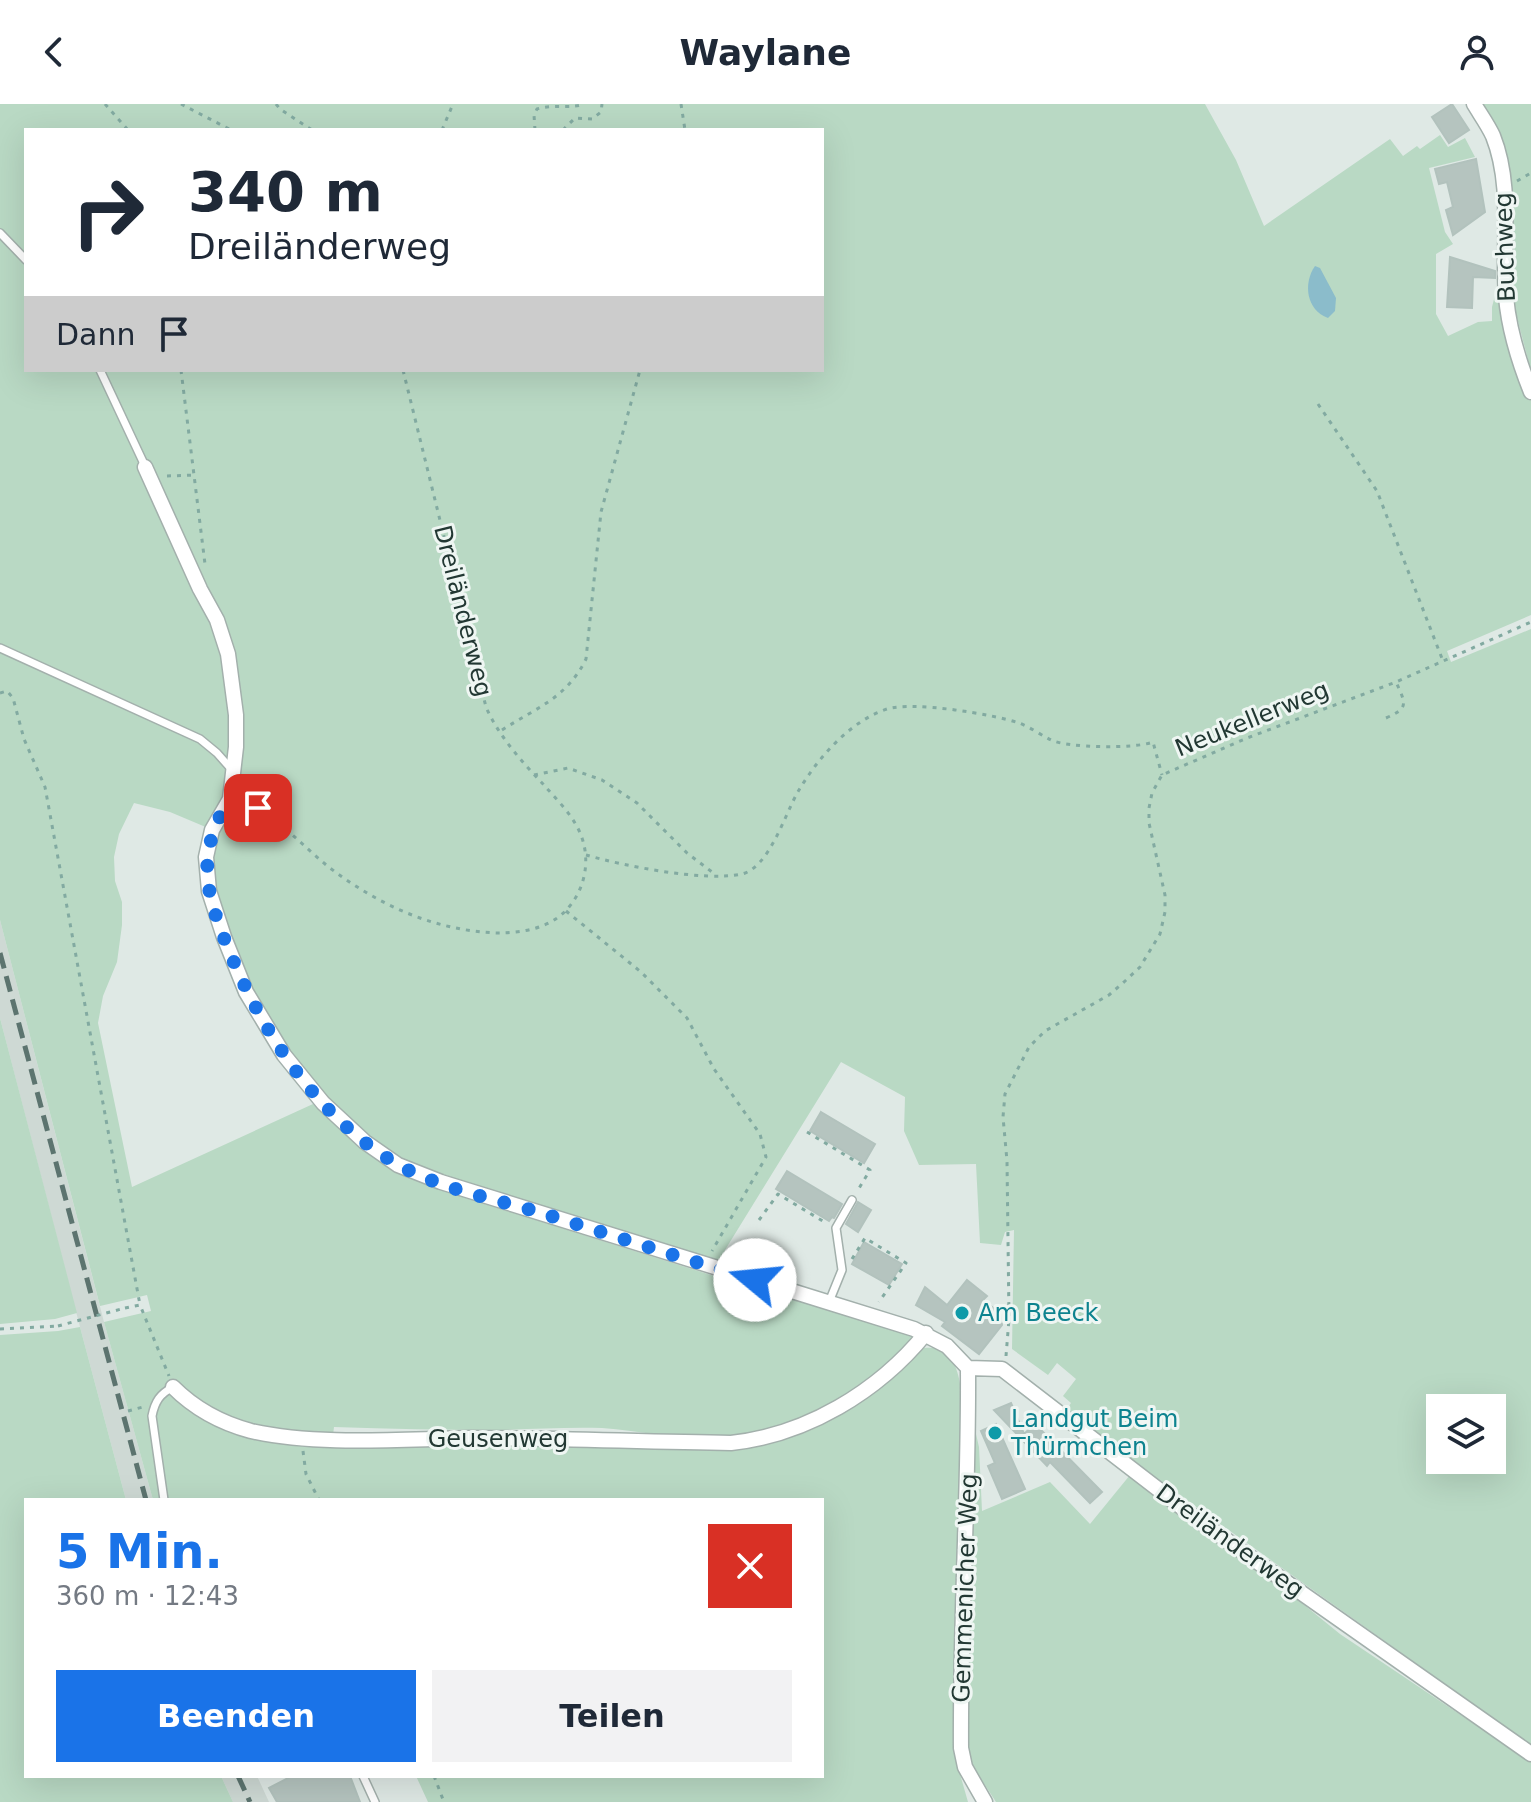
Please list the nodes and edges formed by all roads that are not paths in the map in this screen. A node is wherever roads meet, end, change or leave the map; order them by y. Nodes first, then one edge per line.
1 (1474, 104) edge
2 (0, 233) edge
3 (24, 258) edge
4 (101, 372) edge
5 (1531, 392) edge
6 (145, 467) joint
7 (0, 648) edge
8 (233, 772) junction
9 (852, 1200) road end
10 (829, 1303) junction
11 (926, 1333) junction
12 (968, 1368) junction
13 (173, 1387) joint
14 (164, 1498) edge
15 (1531, 1754) edge
16 (364, 1778) edge
17 (375, 1802) edge
18 (985, 1802) edge

1 - 5 street, Buchweg
2 - 3 lane
4 - 6 lane
6 - 8 street
7 - 8 lane
8 - 10 street
9 - 10 lane
10 - 11 street
11 - 12 street
11 - 13 street, Geusenweg
12 - 15 street, Dreiländerweg
12 - 18 street, Gemmenicher Weg
13 - 14 lane
16 - 17 lane

